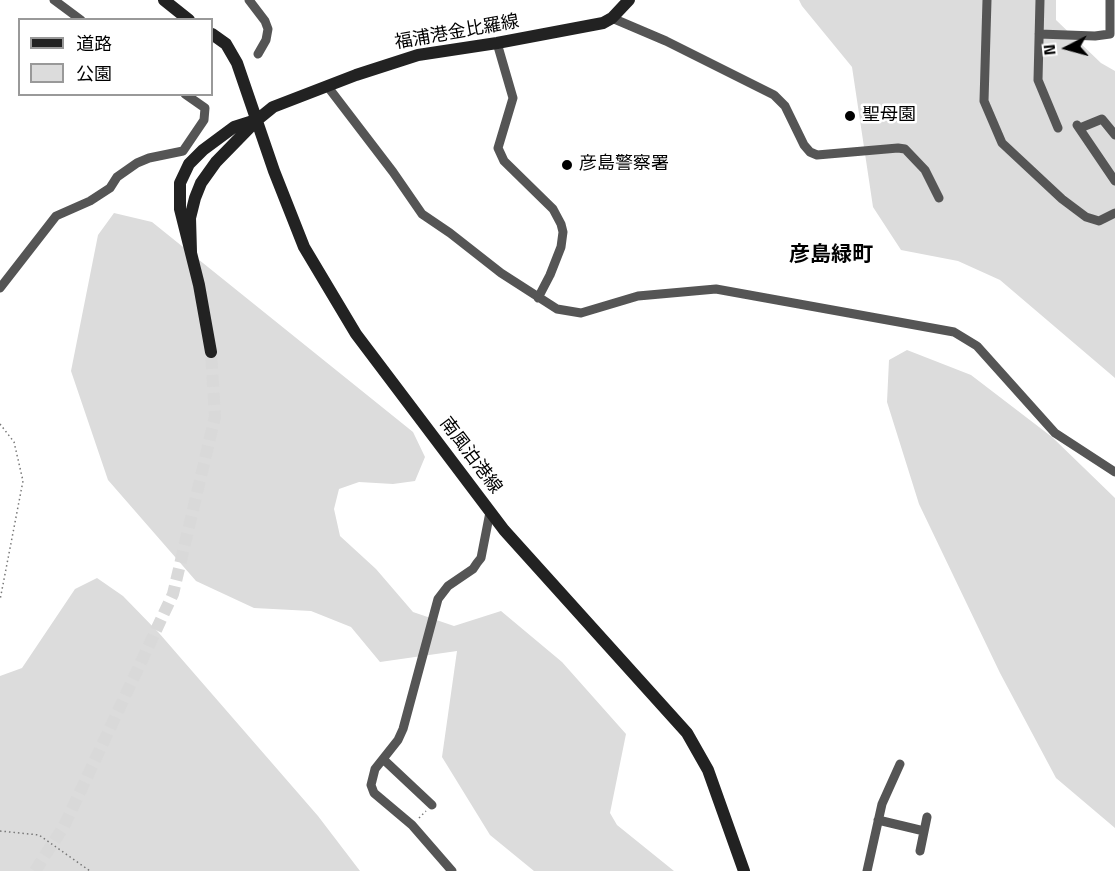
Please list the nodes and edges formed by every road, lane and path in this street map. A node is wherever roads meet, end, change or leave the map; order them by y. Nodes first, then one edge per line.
1 (54, 0) edge
2 (164, 0) edge
3 (249, 0) edge
4 (629, 0) edge
5 (987, 0) edge
6 (1040, 0) edge
7 (1110, 0) edge
8 (67, 4) edge
9 (79, 18) edge
10 (186, 18) edge
11 (612, 18) junction
12 (1039, 34) junction
13 (213, 35) edge
14 (497, 44) junction
15 (258, 54) dead end
16 (328, 87) junction
17 (188, 96) edge
18 (257, 120) junction
19 (1058, 128) dead end
20 (1115, 135) edge
21 (1115, 181) edge
22 (939, 198) dead end
23 (1115, 213) edge
24 (191, 252) junction
25 (0, 288) edge
26 (538, 298) junction
27 (211, 352) tunnel mouth
28 (0, 424) edge
29 (1115, 472) edge
30 (490, 512) junction
31 (0, 600) edge
32 (383, 759) junction
33 (900, 764) dead end
34 (432, 805) joint
35 (927, 817) dead end
36 (878, 820) junction
37 (412, 826) junction
38 (0, 831) edge
39 (924, 831) junction
40 (920, 851) dead end
41 (90, 871) edge
42 (452, 871) edge
43 (744, 871) edge
44 (867, 871) edge

1 - 8 street
2 - 10 main road
3 - 15 street
4 - 11 main road, 福浦港金比羅線
5 - 23 street
6 - 12 street
7 - 12 street
8 - 9 street
11 - 14 main road, 福浦港金比羅線
11 - 22 street
12 - 19 street
13 - 18 main road, 南風泊港線
14 - 16 main road, 福浦港金比羅線
14 - 26 street
16 - 18 main road, 福浦港金比羅線
16 - 26 street
17 - 25 street
18 - 24 main road, 福浦港金比羅線
18 - 24 main road, 福浦港金比羅線
18 - 30 main road, 南風泊港線
20 - 21 street
24 - 27 main road, 福浦港金比羅線
26 - 29 street
28 - 31 path
30 - 32 street
30 - 43 main road, 南風泊港線
32 - 34 street
32 - 37 street
33 - 36 street
34 - 37 path
35 - 39 street
36 - 39 street
36 - 44 street
37 - 42 street
38 - 41 path
39 - 40 street

